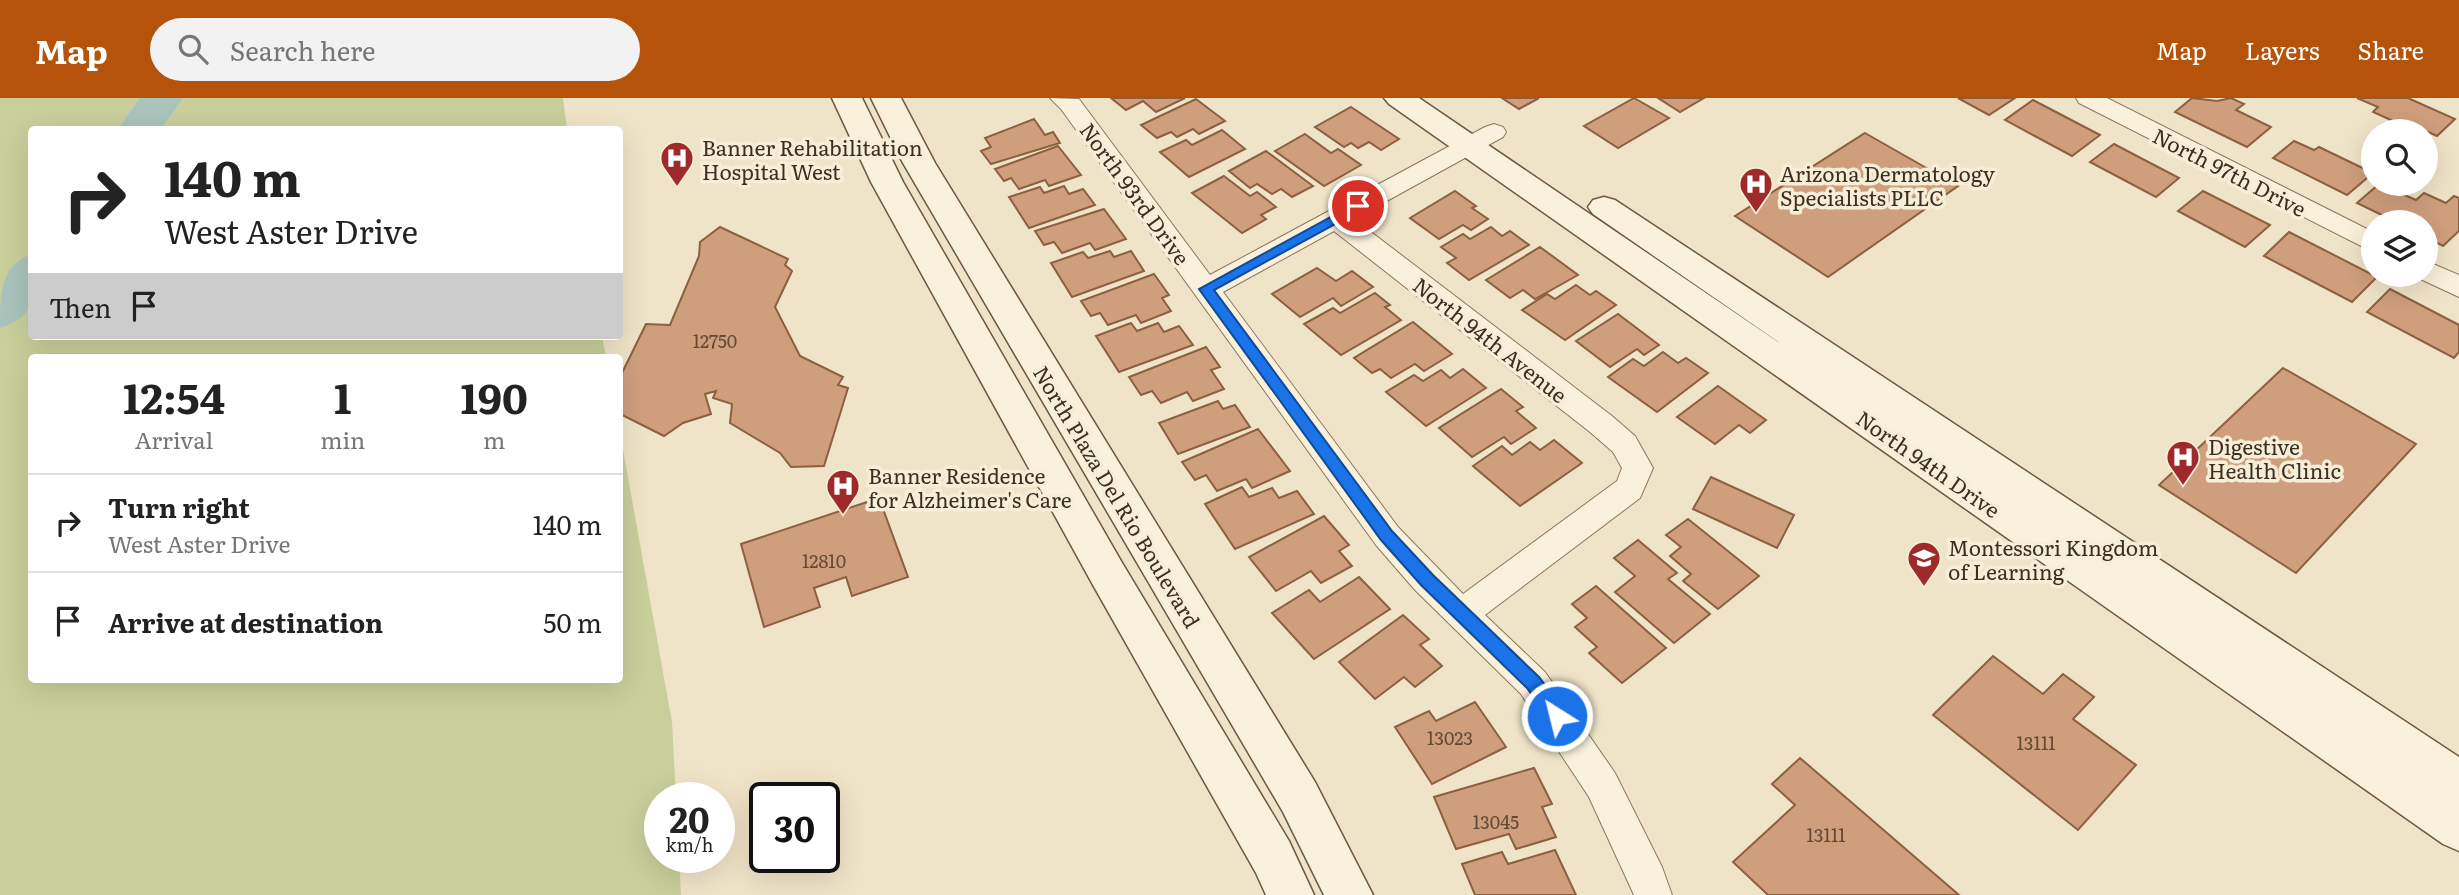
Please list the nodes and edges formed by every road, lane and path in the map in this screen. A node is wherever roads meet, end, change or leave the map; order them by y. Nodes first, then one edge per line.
1 (847, 98) edge
2 (886, 98) edge
3 (1062, 98) edge
4 (1399, 98) edge
5 (1443, 98) edge
6 (2088, 98) edge
7 (1481, 139) junction
8 (1335, 219) junction
9 (2361, 237) edge
10 (2438, 276) edge
11 (2459, 287) edge
12 (1206, 289) junction
13 (1984, 482) junction
14 (1462, 613) junction
15 (2459, 782) edge
16 (2459, 829) edge
17 (1290, 895) edge
18 (1349, 895) edge
19 (1653, 895) edge

1 - 17 street, North Plaza Del Rio Boulevard
2 - 18 street, North Plaza Del Rio Boulevard
3 - 12 street, North 93rd Drive
4 - 7 street, North 94th Drive
5 - 7 street, North 94th Drive
6 - 9 street, North 97th Drive
7 - 8 street
7 - 13 street, North 94th Drive
8 - 12 street
8 - 14 street, North 94th Avenue
10 - 11 street
12 - 14 street, North 93rd Drive
13 - 15 street, North 94th Drive
13 - 16 street, North 94th Drive
14 - 19 street, North 93rd Drive

